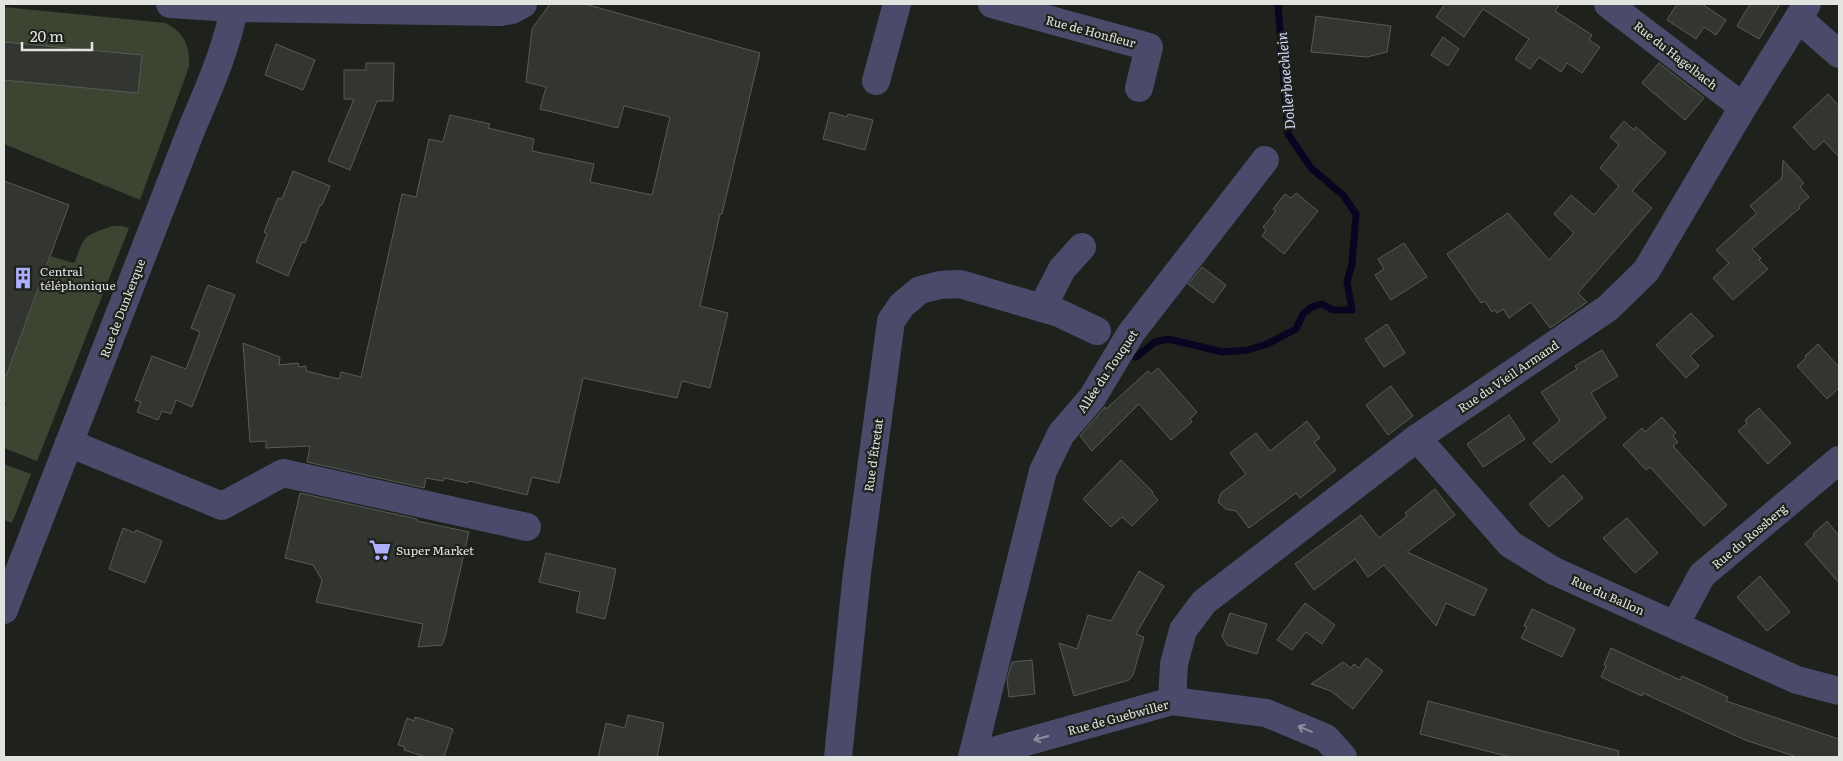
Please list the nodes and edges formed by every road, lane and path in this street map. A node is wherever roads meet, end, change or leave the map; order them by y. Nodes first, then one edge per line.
1 (170, 4) edge
2 (523, 4) edge
3 (897, 4) edge
4 (992, 4) edge
5 (234, 6) edge
6 (1617, 6) edge
7 (1803, 11) edge
8 (1839, 54) edge
9 (876, 81) dead end
10 (1139, 88) dead end
11 (1743, 107) junction
12 (1265, 160) dead end
13 (1082, 247) dead end
14 (1042, 308) junction
15 (1097, 331) dead end
16 (1417, 438) junction
17 (69, 443) junction
18 (1839, 460) edge
19 (527, 527) dead end
20 (4, 610) edge
21 (1675, 624) junction
22 (1839, 691) edge
23 (1172, 701) junction
24 (838, 757) edge
25 (972, 757) edge
26 (1344, 757) edge

1 - 5 street
2 - 5 street
3 - 9 street
4 - 10 street, Rue de Honfleur
5 - 17 street, Rue de Dunkerque
6 - 11 street, Rue du Hagelbach
7 - 8 street
7 - 11 street, Rue du Vieil Armand
11 - 16 street, Rue du Vieil Armand
12 - 25 street, Allée du Touquet
13 - 14 street
14 - 15 street, Rue d'Étretat
14 - 24 street, Rue d'Étretat
16 - 21 street, Rue du Ballon
16 - 23 street, Rue du Vieil Armand
17 - 19 street
17 - 20 street, Rue de Dunkerque
18 - 21 street, Rue du Rossberg
21 - 22 street, Rue du Ballon
23 -> 25 street, Rue de Guebwiller
26 -> 23 street, Rue de Guebwiller

